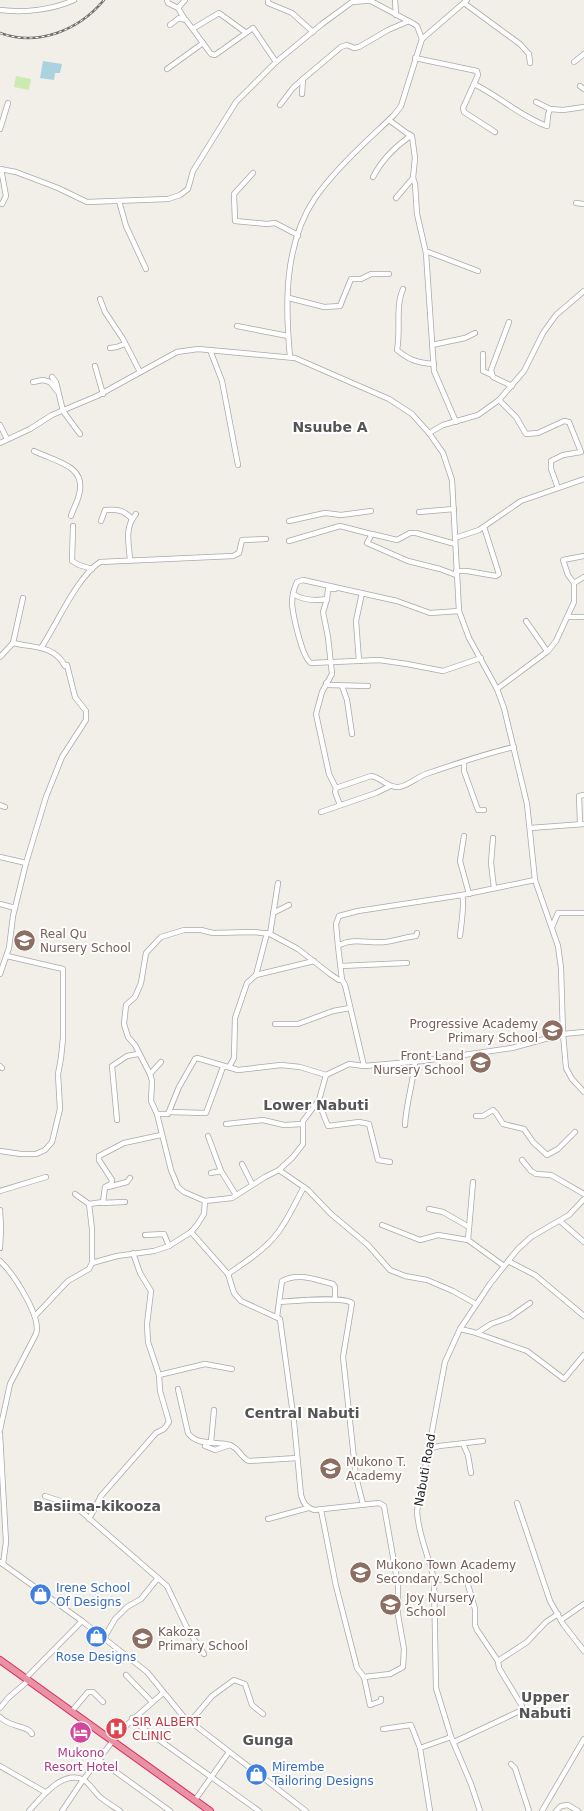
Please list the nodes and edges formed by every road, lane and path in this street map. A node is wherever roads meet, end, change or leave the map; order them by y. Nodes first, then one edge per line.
1 (74, 0) edge
2 (167, 0) edge
3 (185, 0) edge
4 (268, 0) edge
5 (362, 0) edge
6 (395, 0) edge
7 (351, 1) edge
8 (465, 1) edge
9 (178, 8) junction
10 (0, 10) edge
11 (396, 15) junction
12 (184, 18) junction
13 (409, 21) junction
14 (170, 25) dead end
15 (194, 28) junction
16 (245, 32) junction
17 (313, 32) junction
18 (422, 39) junction
19 (203, 43) junction
20 (584, 54) edge
21 (415, 58) junction
22 (276, 62) junction
23 (574, 62) dead end
24 (530, 63) dead end
25 (167, 69) dead end
26 (303, 80) junction
27 (474, 84) junction
28 (302, 94) dead end
29 (536, 102) dead end
30 (8, 103) dead end
31 (280, 105) dead end
32 (584, 107) edge
33 (550, 109) junction
34 (389, 120) junction
35 (0, 129) edge
36 (495, 132) dead end
37 (409, 134) junction
38 (1, 169) edge
39 (252, 173) dead end
40 (373, 177) dead end
41 (413, 178) junction
42 (396, 198) dead end
43 (119, 201) junction
44 (576, 203) dead end
45 (2, 204) dead end
46 (584, 204) edge
47 (298, 236) junction
48 (426, 253) junction
49 (146, 269) dead end
50 (478, 272) dead end
51 (389, 274) dead end
52 (403, 289) dead end
53 (584, 292) edge
54 (100, 298) dead end
55 (289, 298) junction
56 (509, 322) dead end
57 (237, 326) dead end
58 (475, 333) dead end
59 (288, 336) junction
60 (124, 344) junction
61 (432, 345) junction
62 (110, 348) dead end
63 (210, 350) junction
64 (483, 354) dead end
65 (290, 357) junction
66 (434, 364) junction
67 (94, 366) dead end
68 (140, 372) junction
69 (492, 375) junction
70 (52, 377) dead end
71 (32, 382) dead end
72 (512, 386) junction
73 (57, 391) junction
74 (103, 393) junction
75 (499, 400) junction
76 (63, 410) junction
77 (456, 422) junction
78 (0, 425) edge
79 (429, 433) junction
80 (80, 434) dead end
81 (7, 439) junction
82 (0, 443) edge
83 (34, 451) dead end
84 (238, 465) dead end
85 (584, 479) edge
86 (558, 488) junction
87 (454, 509) junction
88 (371, 511) dead end
89 (419, 512) dead end
90 (136, 514) dead end
91 (71, 516) dead end
92 (132, 519) junction
93 (101, 521) dead end
94 (289, 521) dead end
95 (73, 526) dead end
96 (484, 527) junction
97 (371, 534) junction
98 (455, 538) junction
99 (266, 539) dead end
100 (289, 541) dead end
101 (455, 544) junction
102 (584, 556) edge
103 (130, 560) junction
104 (92, 569) junction
105 (456, 573) junction
106 (584, 578) edge
107 (574, 583) junction
108 (344, 589) junction
109 (362, 593) junction
110 (293, 594) junction
111 (23, 598) dead end
112 (327, 599) junction
113 (459, 611) junction
114 (584, 616) edge
115 (568, 617) junction
116 (526, 620) dead end
117 (13, 643) junction
118 (41, 648) junction
119 (547, 651) junction
120 (0, 657) edge
121 (481, 658) junction
122 (359, 661) junction
123 (332, 662) junction
124 (326, 682) junction
125 (342, 686) junction
126 (368, 686) dead end
127 (497, 689) junction
128 (352, 734) dead end
129 (514, 747) junction
130 (464, 762) junction
131 (390, 786) junction
132 (336, 788) junction
133 (584, 795) edge
134 (0, 805) edge
135 (340, 805) junction
136 (6, 807) dead end
137 (484, 810) dead end
138 (320, 812) dead end
139 (582, 824) edge
140 (530, 828) junction
141 (464, 836) dead end
142 (493, 838) dead end
143 (0, 857) edge
144 (26, 863) junction
145 (535, 880) junction
146 (278, 883) dead end
147 (494, 888) junction
148 (469, 894) junction
149 (462, 895) junction
150 (0, 904) edge
151 (289, 905) dead end
152 (15, 908) junction
153 (274, 913) junction
154 (584, 913) edge
155 (552, 927) junction
156 (417, 933) dead end
157 (268, 934) junction
158 (460, 936) dead end
159 (338, 946) junction
160 (6, 956) junction
161 (314, 961) junction
162 (407, 963) dead end
163 (341, 966) junction
164 (0, 974) edge
165 (256, 975) junction
166 (342, 980) junction
167 (350, 1008) junction
168 (275, 1024) dead end
169 (584, 1032) edge
170 (562, 1034) junction
171 (138, 1054) junction
172 (161, 1062) dead end
173 (415, 1062) junction
174 (223, 1066) junction
175 (364, 1066) junction
176 (229, 1067) junction
177 (150, 1074) junction
178 (326, 1075) junction
179 (584, 1092) edge
180 (318, 1101) junction
181 (169, 1112) junction
182 (157, 1114) junction
183 (476, 1116) dead end
184 (117, 1120) dead end
185 (226, 1124) dead end
186 (303, 1124) junction
187 (404, 1125) dead end
188 (575, 1132) dead end
189 (161, 1135) junction
190 (208, 1136) dead end
191 (0, 1151) edge
192 (522, 1160) dead end
193 (390, 1162) dead end
194 (242, 1164) dead end
195 (279, 1170) junction
196 (221, 1172) junction
197 (211, 1173) dead end
198 (46, 1177) dead end
199 (130, 1178) dead end
200 (473, 1182) dead end
201 (252, 1184) junction
202 (105, 1187) junction
203 (304, 1187) junction
204 (0, 1191) edge
205 (75, 1194) dead end
206 (584, 1194) edge
207 (236, 1195) junction
208 (584, 1199) edge
209 (205, 1201) junction
210 (124, 1202) dead end
211 (101, 1203) junction
212 (89, 1204) junction
213 (429, 1209) dead end
214 (0, 1210) edge
215 (560, 1221) junction
216 (382, 1225) dead end
217 (469, 1227) junction
218 (191, 1232) junction
219 (145, 1235) dead end
220 (468, 1240) junction
221 (584, 1242) edge
222 (169, 1246) junction
223 (0, 1248) edge
224 (133, 1253) junction
225 (0, 1261) edge
226 (508, 1261) junction
227 (92, 1263) junction
228 (504, 1266) junction
229 (228, 1274) junction
230 (335, 1298) junction
231 (279, 1302) junction
232 (530, 1303) dead end
233 (476, 1304) junction
234 (35, 1316) junction
235 (584, 1316) edge
236 (278, 1317) junction
237 (460, 1329) junction
238 (477, 1333) junction
239 (584, 1355) edge
240 (232, 1369) dead end
241 (159, 1375) junction
242 (178, 1388) dead end
243 (214, 1410) dead end
244 (0, 1430) edge
245 (0, 1434) edge
246 (483, 1441) dead end
247 (211, 1442) junction
248 (463, 1444) junction
249 (230, 1445) junction
250 (205, 1446) dead end
251 (428, 1449) junction
252 (297, 1458) junction
253 (471, 1473) dead end
254 (45, 1496) dead end
255 (517, 1503) dead end
256 (363, 1504) junction
257 (308, 1508) junction
258 (321, 1510) junction
259 (89, 1519) junction
260 (268, 1519) dead end
261 (2, 1563) edge
262 (158, 1578) junction
263 (434, 1580) junction
264 (584, 1604) edge
265 (558, 1614) junction
266 (561, 1620) junction
267 (82, 1621) junction
268 (104, 1638) junction
269 (584, 1651) edge
270 (204, 1654) dead end
271 (0, 1660) edge
272 (498, 1661) junction
273 (126, 1675) dead end
274 (364, 1678) junction
275 (27, 1679) junction
276 (163, 1693) junction
277 (381, 1699) dead end
278 (103, 1702) dead end
279 (152, 1702) junction
280 (0, 1708) edge
281 (72, 1711) junction
282 (263, 1714) dead end
283 (0, 1717) edge
284 (132, 1718) junction
285 (190, 1722) junction
286 (383, 1729) dead end
287 (32, 1734) dead end
288 (584, 1739) edge
289 (112, 1740) junction
290 (453, 1740) junction
291 (582, 1744) edge
292 (420, 1748) junction
293 (229, 1752) junction
294 (98, 1759) junction
295 (511, 1764) dead end
296 (0, 1766) edge
297 (212, 1777) junction
298 (83, 1780) junction
299 (45, 1792) junction
300 (195, 1800) junction
301 (29, 1811) edge
302 (62, 1811) edge
303 (120, 1811) edge
304 (170, 1811) edge
305 (210, 1811) edge
306 (259, 1811) edge
307 (306, 1811) edge
308 (430, 1811) edge
309 (480, 1811) edge
310 (529, 1811) edge
311 (542, 1811) edge
312 (556, 1811) edge
313 (578, 1811) edge

1 - 10 street
2 - 9 street
3 - 9 street
4 - 17 street
5 - 7 street
5 - 11 street
6 - 11 street
7 - 17 street
8 - 18 street
8 - 24 street
9 - 12 street
11 - 13 street
12 - 14 street
12 - 15 street
13 - 18 street
13 - 26 street
15 - 16 street
15 - 19 street
16 - 19 street
16 - 22 street
17 - 22 street
18 - 21 street
19 - 25 street
20 - 23 street
21 - 27 street
21 - 34 street
22 - 43 street
26 - 28 street
26 - 31 street
27 - 33 street
27 - 36 street
29 - 33 street
30 - 35 street
32 - 33 street
34 - 37 street
34 - 47 street
37 - 40 street
37 - 41 street
38 - 43 street
38 - 45 street
39 - 47 street
41 - 42 street
41 - 48 street
43 - 49 street
44 - 46 street
47 - 55 street
48 - 50 street
48 - 61 street
51 - 55 street
52 - 66 street
53 - 72 street
54 - 60 street
55 - 59 street
56 - 69 street
57 - 59 street
58 - 61 street
59 - 65 street
60 - 62 street
60 - 68 street
61 - 66 street
63 - 65 street
63 - 68 street
63 - 84 street
64 - 69 street
65 - 79 street
66 - 77 street
67 - 74 street
68 - 74 street
69 - 72 street
70 - 73 street
71 - 73 street
72 - 75 street
73 - 76 street
74 - 76 street
75 - 77 street
75 - 86 street
76 - 80 street
76 - 81 street
77 - 79 street
78 - 81 street
79 - 87 street
81 - 82 street
83 - 91 street
85 - 86 street
86 - 96 street
87 - 89 street
87 - 98 street
88 - 94 street
90 - 92 street
92 - 93 street
92 - 103 street
95 - 104 street
96 - 98 street
96 - 105 street
97 - 100 street
97 - 101 street
97 - 105 street
98 - 101 street
99 - 103 street
101 - 105 street
102 - 107 street
103 - 104 street
104 - 118 street
105 - 113 street
106 - 107 street
107 - 115 street
108 - 109 street
108 - 110 street
108 - 112 street
109 - 113 street
109 - 122 street
110 - 112 street
110 - 123 street
111 - 117 street
112 - 123 street
113 - 121 street
114 - 115 street
115 - 119 street
116 - 119 street
117 - 118 street
117 - 120 street
118 - 144 street
119 - 127 street
121 - 122 street
121 - 127 street
122 - 123 street
123 - 124 street
124 - 125 street
124 - 132 street
125 - 126 street
125 - 128 street
127 - 129 street
129 - 130 street
129 - 140 street
130 - 131 street
130 - 137 street
131 - 132 street
131 - 135 street
132 - 135 street
133 - 139 street
134 - 136 street
135 - 138 street
139 - 140 street
140 - 145 street
141 - 148 street
142 - 147 street
143 - 144 street
144 - 152 street
145 - 147 street
145 - 155 street
146 - 153 street
147 - 148 street
148 - 149 street
149 - 158 street
149 - 159 street
150 - 152 street
151 - 153 street
152 - 160 street
153 - 157 street
154 - 155 street
155 - 170 street
156 - 159 street
157 - 161 street
157 - 165 street
157 - 171 street
159 - 163 street
160 - 164 street
160 - 191 street
161 - 165 street
161 - 166 street
162 - 163 street
163 - 166 street
165 - 176 street
166 - 167 street
167 - 168 street
167 - 175 street
169 - 170 street
170 - 173 street
170 - 179 street
171 - 177 street
171 - 184 street
172 - 177 street
173 - 175 street
173 - 187 street
174 - 176 street
174 - 181 street
174 - 181 street
175 - 178 street
176 - 178 street
177 - 182 street
178 - 180 street
180 - 186 street
180 - 193 street
181 - 182 street
182 - 189 street
183 - 188 street
185 - 186 street
186 - 195 street
189 - 202 street
189 - 209 street
190 - 196 street
192 - 206 street
194 - 201 street
195 - 201 street
195 - 203 street
196 - 197 street
196 - 207 street
198 - 204 street
199 - 202 street
200 - 217 street
201 - 207 street
202 - 211 street
203 - 229 street
203 - 233 street
205 - 212 street
207 - 209 street
208 - 215 street, Nabuti Road
209 - 218 street
210 - 211 street
211 - 212 street
212 - 227 street
213 - 217 street
214 - 223 street
215 - 221 street
215 - 226 street, Nabuti Road
216 - 220 street
217 - 220 street
218 - 222 street
218 - 229 street
219 - 222 street
220 - 228 street
222 - 224 street
224 - 227 street
224 - 241 street
225 - 234 street
226 - 228 street, Nabuti Road
226 - 235 street
227 - 234 street
228 - 233 street, Nabuti Road
229 - 236 street
230 - 231 street
230 - 231 street
230 - 256 street
231 - 236 street
232 - 238 street
233 - 237 street, Nabuti Road
234 - 244 street
236 - 252 street
237 - 238 street
237 - 251 street, Nabuti Road
238 - 239 street
240 - 241 street
241 - 259 street
242 - 247 street
243 - 247 street
245 - 261 street
246 - 248 street
247 - 249 street
248 - 251 street
248 - 253 street
249 - 250 street
249 - 252 street
251 - 263 street, Nabuti Road
252 - 257 street
254 - 259 street
255 - 265 street
256 - 258 street
256 - 274 street
257 - 258 street
257 - 260 street
258 - 274 street
259 - 262 street
261 - 267 street
262 - 268 street
262 - 270 street
263 - 272 street
263 - 290 street, Nabuti Road
264 - 266 street
265 - 266 street
265 - 272 street
266 - 269 street
267 - 268 street
267 - 275 street
268 - 276 street
271 - 275 highway
272 - 290 street
273 - 279 street
274 - 277 street
275 - 280 street
275 - 281 highway
276 - 279 street
276 - 285 street
278 - 281 street
279 - 284 street
281 - 289 highway
282 - 285 street
283 - 287 street
284 - 289 street
284 - 297 street
285 - 293 street
286 - 292 street
288 - 291 street
289 - 294 street
289 - 300 highway
290 - 292 street
290 - 309 street, Nabuti Road
291 - 311 street
292 - 308 street
293 - 297 street
293 - 307 street
294 - 298 street
294 - 304 street
295 - 310 street
296 - 299 street
297 - 300 street
297 - 306 street
298 - 299 street
298 - 302 street
298 - 303 street
299 - 301 street
300 - 305 highway
312 - 313 street

